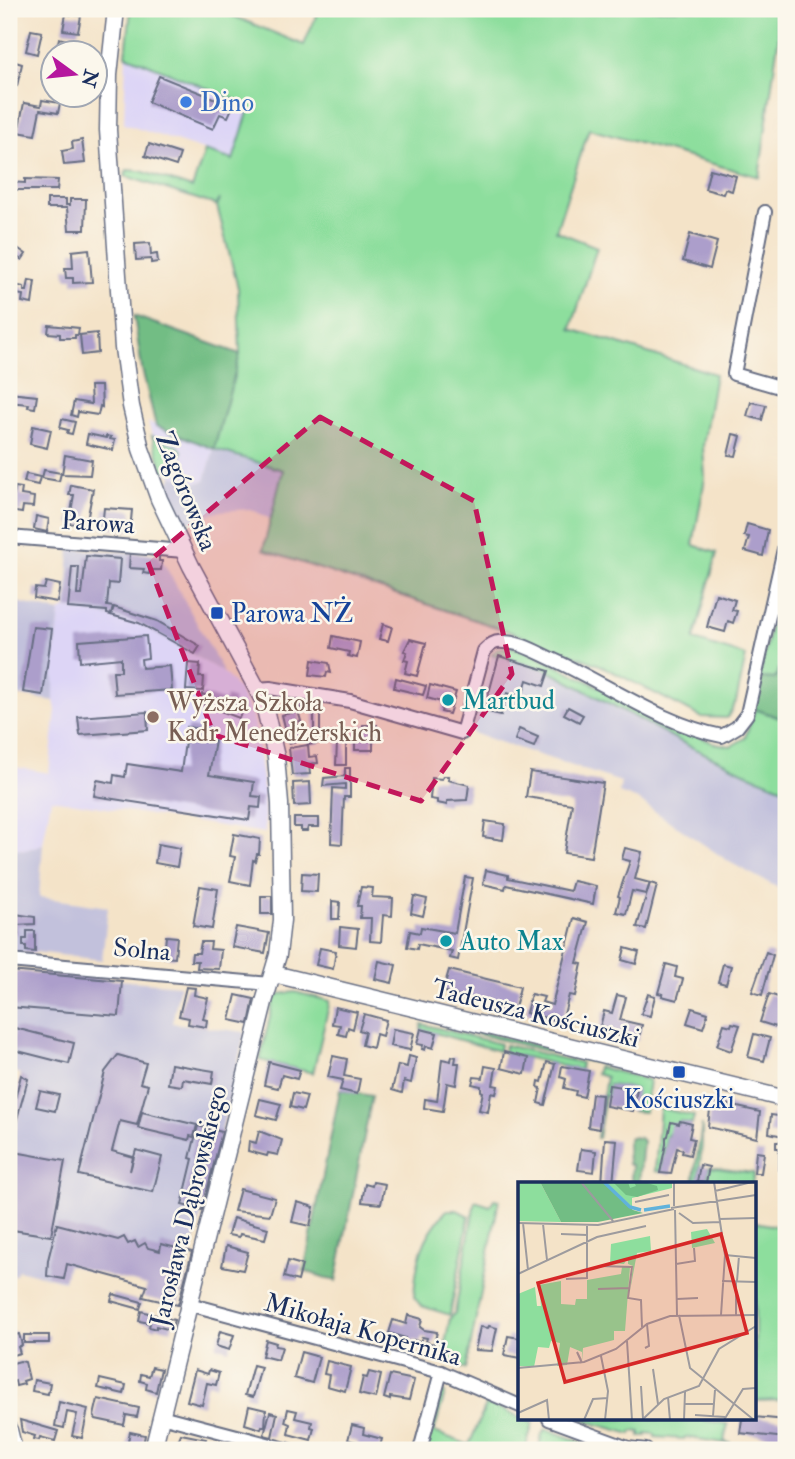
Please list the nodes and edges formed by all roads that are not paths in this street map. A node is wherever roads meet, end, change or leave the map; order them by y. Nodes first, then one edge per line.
1 (116, 9) edge
2 (765, 212) dead end
3 (786, 389) edge
4 (9, 537) edge
5 (786, 540) edge
6 (184, 551) junction
7 (257, 689) junction
8 (9, 961) edge
9 (272, 979) junction
10 (786, 1099) edge
11 (189, 1304) junction
12 (441, 1372) junction
13 (518, 1405) edge
14 (161, 1416) junction
15 (553, 1420) edge
16 (9, 1430) edge
17 (627, 1449) edge
18 (14, 1450) edge
19 (153, 1450) edge
20 (290, 1450) edge
21 (420, 1450) edge
22 (646, 1450) edge

1 - 6 street, Zagórowska
2 - 3 street
4 - 6 street, Parowa
5 - 7 street
6 - 7 street, Zagórowska
7 - 9 street, Zagórowska
8 - 9 street, Solna
9 - 10 street, Tadeusza Kościuszki
9 - 11 street, Jarosława Dąbrowskiego
11 - 12 street, Mikołaja Kopernika
11 - 14 street, Jarosława Dąbrowskiego
12 - 13 street, Mikołaja Kopernika
12 - 21 street
14 - 19 street, Jarosława Dąbrowskiego
14 - 20 street
15 - 17 street
16 - 18 street
17 - 22 street

